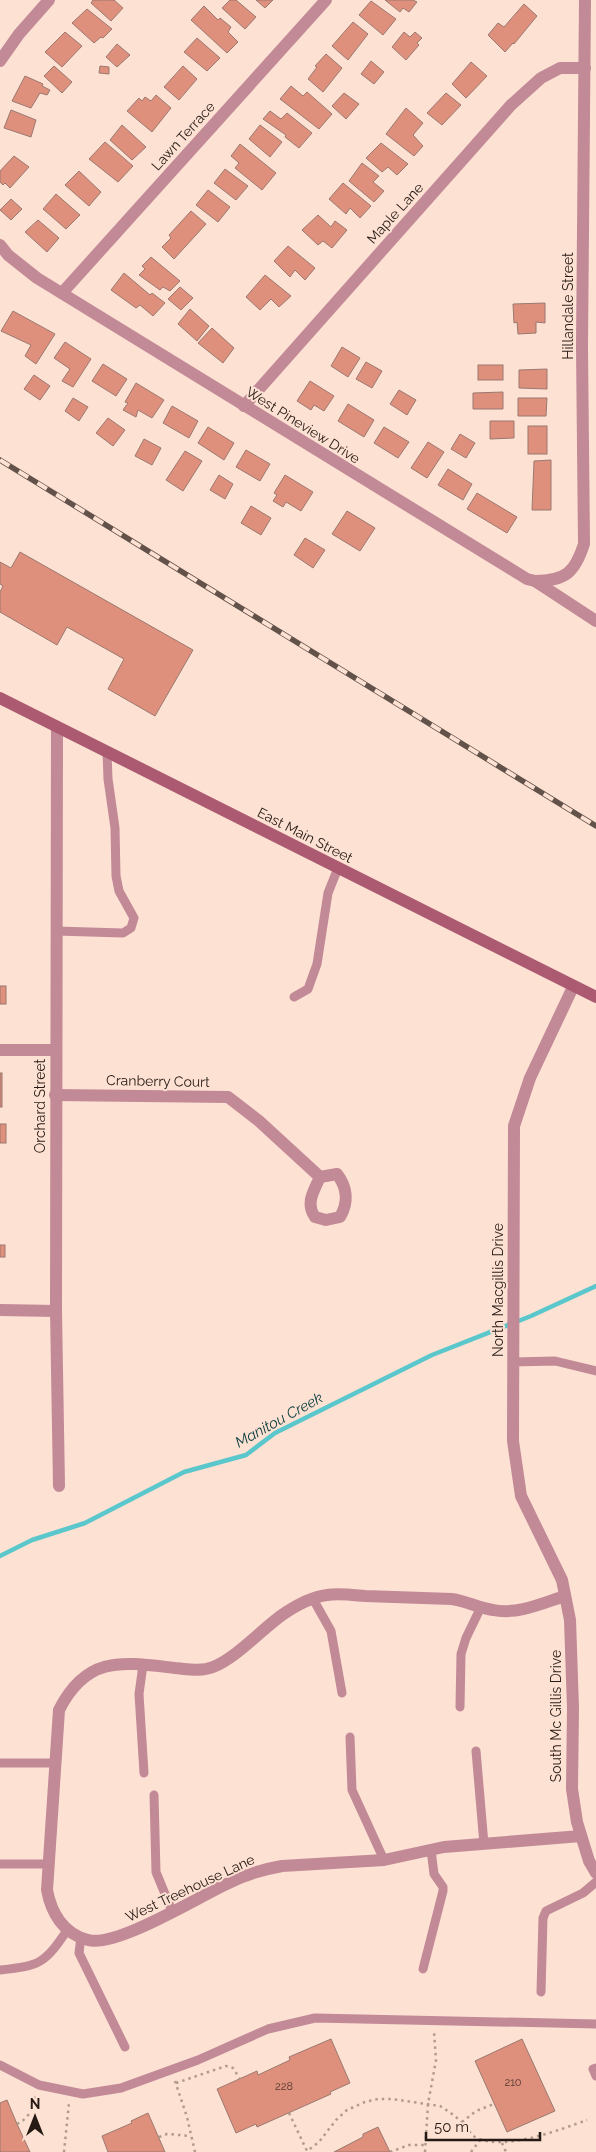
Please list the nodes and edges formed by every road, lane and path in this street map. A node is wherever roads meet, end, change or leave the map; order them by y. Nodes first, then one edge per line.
1 (49, 0) edge
2 (326, 0) edge
3 (585, 0) edge
4 (0, 61) edge
5 (585, 68) junction
6 (0, 244) edge
7 (62, 293) junction
8 (244, 406) junction
9 (535, 581) junction
10 (596, 621) edge
11 (0, 698) edge
12 (57, 727) junction
13 (107, 752) junction
14 (338, 868) junction
15 (56, 930) junction
16 (573, 987) junction
17 (294, 997) dead end
18 (596, 997) edge
19 (0, 1050) edge
20 (55, 1050) junction
21 (55, 1095) junction
22 (320, 1177) dead end
23 (0, 1310) edge
24 (56, 1311) junction
25 (513, 1362) junction
26 (596, 1371) edge
27 (59, 1486) dead end
28 (565, 1596) junction
29 (314, 1599) junction
30 (481, 1607) junction
31 (143, 1664) junction
32 (342, 1693) dead end
33 (460, 1707) dead end
34 (350, 1737) dead end
35 (476, 1751) dead end
36 (56, 1762) junction
37 (0, 1763) edge
38 (144, 1773) dead end
39 (154, 1795) dead end
40 (581, 1836) junction
41 (484, 1844) junction
42 (431, 1850) junction
43 (384, 1860) junction
44 (49, 1862) junction
45 (0, 1864) edge
46 (596, 1873) edge
47 (596, 1882) edge
48 (172, 1911) junction
49 (68, 1929) junction
50 (82, 1937) junction
51 (423, 1968) dead end
52 (0, 1970) edge
53 (541, 1992) dead end
54 (432, 2019) junction
55 (596, 2024) edge
56 (125, 2047) dead end
57 (0, 2065) edge
58 (596, 2068) edge
59 (171, 2070) junction
60 (596, 2076) edge
61 (240, 2079) dead end
62 (176, 2084) junction
63 (40, 2086) junction
64 (72, 2092) junction
65 (428, 2104) junction
66 (494, 2104) dead end
67 (289, 2113) dead end
68 (587, 2120) dead end
69 (462, 2122) junction
70 (17, 2124) dead end
71 (191, 2136) junction
72 (159, 2137) dead end
73 (481, 2139) junction
74 (502, 2143) junction
75 (424, 2145) junction
76 (64, 2152) edge
77 (195, 2152) edge
78 (390, 2152) edge
79 (425, 2152) edge
80 (471, 2152) edge
81 (506, 2152) edge

1 - 4 street
2 - 7 street, Lawn Terrace
3 - 5 street, Hillandale Street
5 - 8 street, Maple Lane
5 - 9 street, Hillandale Street
6 - 7 street, West Pineview Drive
7 - 8 street, West Pineview Drive
8 - 9 street, West Pineview Drive
9 - 10 street, West Pineview Drive
11 - 12 main road, East Main Street
12 - 13 main road, East Main Street
12 - 15 street, Orchard Street
13 - 14 main road, East Main Street
13 - 15 lane
14 - 16 main road, East Main Street
14 - 17 lane
15 - 20 street, Orchard Street
16 - 18 main road, East Main Street
16 - 25 street, North Macgillis Drive
19 - 20 street
20 - 21 street, Orchard Street
21 - 22 street, Cranberry Court
21 - 24 street, Orchard Street
23 - 24 street
24 - 27 street, Orchard Street
25 - 26 lane
25 - 28 street, North Macgillis Drive
28 - 30 street, West Treehouse Lane
28 - 40 street, South Mc Gillis Drive
29 - 30 street, West Treehouse Lane
29 - 31 street, West Treehouse Lane
29 - 32 lane
30 - 33 lane
31 - 36 street, West Treehouse Lane
31 - 38 lane
34 - 43 lane
35 - 41 lane
36 - 37 lane
36 - 44 street, West Treehouse Lane
39 - 48 lane
40 - 41 street, West Treehouse Lane
40 - 46 street, South Mc Gillis Drive
41 - 42 street, West Treehouse Lane
42 - 43 street, West Treehouse Lane
42 - 51 lane
43 - 48 street, West Treehouse Lane
44 - 45 lane
44 - 49 street, West Treehouse Lane
47 - 53 lane
48 - 50 street, West Treehouse Lane
49 - 50 street, West Treehouse Lane
49 - 52 lane
50 - 56 lane
54 - 55 lane
54 - 59 lane
54 - 65 path
57 - 63 lane
58 - 60 lane
59 - 62 path
59 - 64 lane
61 - 62 path
62 - 71 path
63 - 64 lane
63 - 70 path
64 - 76 path
65 - 67 path
65 - 69 path
65 - 75 path
66 - 69 path
68 - 74 path
69 - 73 path
71 - 72 path
71 - 77 path
73 - 74 path
73 - 80 path
74 - 81 path
75 - 78 path
75 - 79 path

